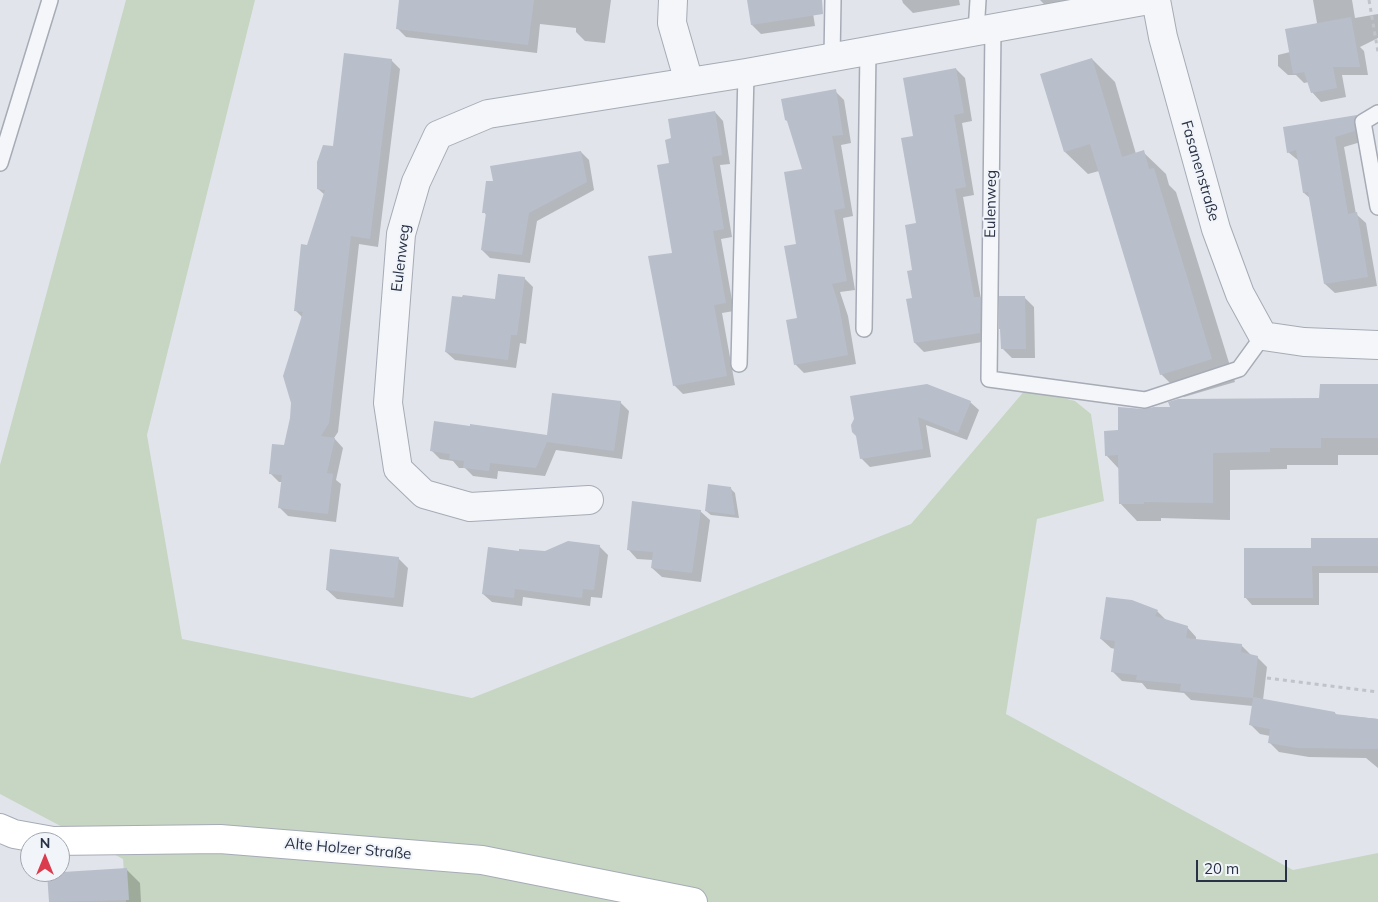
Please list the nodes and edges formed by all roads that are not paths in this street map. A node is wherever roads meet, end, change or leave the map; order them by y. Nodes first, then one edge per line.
1 (50, 0) edge
2 (673, 0) edge
3 (833, 0) edge
4 (978, 0) edge
5 (1150, 0) edge
6 (1156, 0) edge
7 (985, 31) junction
8 (868, 51) junction
9 (832, 58) junction
10 (746, 73) junction
11 (689, 82) junction
12 (1378, 113) edge
13 (0, 163) edge
14 (1378, 207) edge
15 (864, 329) dead end
16 (1263, 336) junction
17 (1378, 345) edge
18 (739, 364) dead end
19 (589, 500) dead end
20 (0, 828) edge
21 (694, 902) edge

1 - 13 lane
2 - 11 street
3 - 9 lane
4 - 7 lane, Eulenweg
5 - 7 street, Eulenweg
6 - 16 street, Fasanenstraße
7 - 8 street, Eulenweg
7 - 16 lane, Eulenweg
8 - 9 street, Eulenweg
8 - 15 lane
9 - 10 street, Eulenweg
10 - 11 street, Eulenweg
10 - 18 lane
11 - 19 street, Eulenweg
12 - 14 lane
16 - 17 street
20 - 21 street, Alte Holzer Straße

